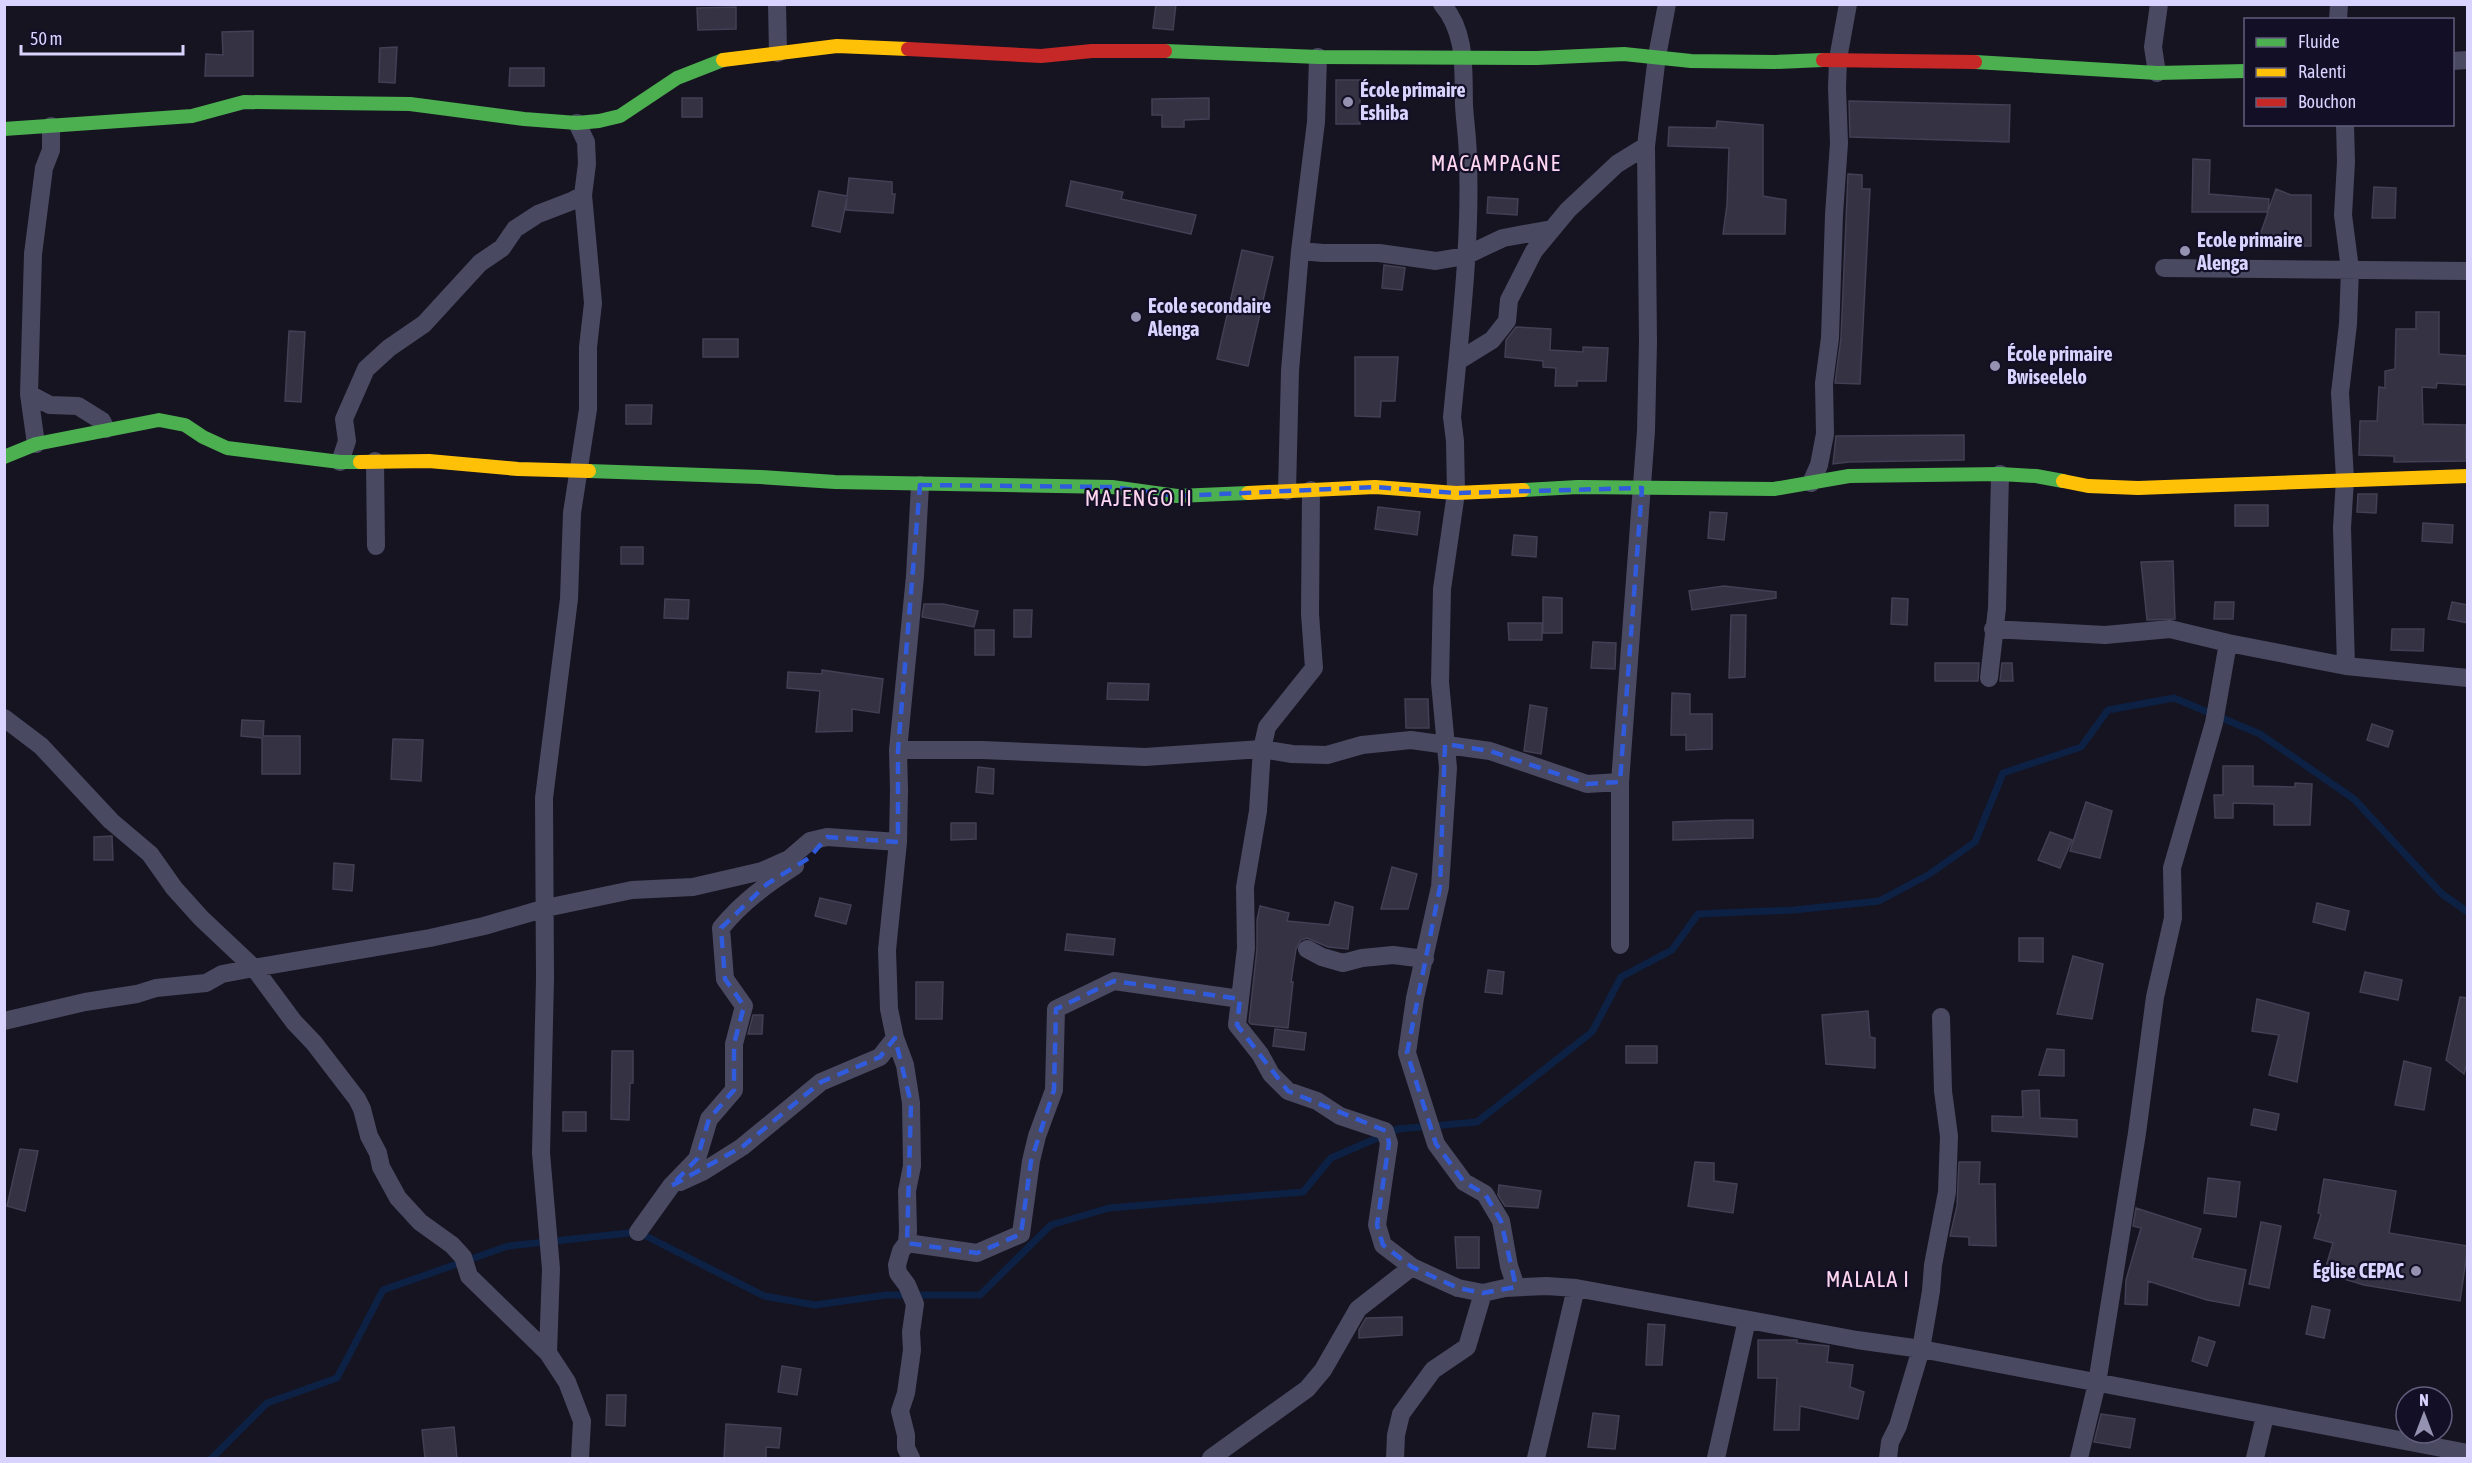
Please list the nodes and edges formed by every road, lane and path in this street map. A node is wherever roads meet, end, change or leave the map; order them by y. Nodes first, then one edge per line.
1 (777, 4) edge
2 (1442, 4) edge
3 (1667, 4) edge
4 (1848, 4) edge
5 (2159, 4) edge
6 (778, 53) junction
7 (1657, 56) junction
8 (1318, 57) junction
9 (1463, 57) junction
10 (1838, 59) junction
11 (2244, 71) edge
12 (2157, 72) junction
13 (577, 123) junction
14 (51, 126) junction
15 (2345, 126) edge
16 (4, 129) edge
17 (1646, 146) junction
18 (583, 195) junction
19 (1552, 229) junction
20 (1300, 250) junction
21 (1465, 256) junction
22 (2164, 268) dead end
23 (2350, 269) junction
24 (2468, 271) edge
25 (1458, 361) junction
26 (29, 394) junction
27 (106, 429) junction
28 (36, 444) junction
29 (4, 457) edge
30 (375, 461) junction
31 (340, 462) junction
32 (579, 471) junction
33 (2000, 474) junction
34 (2468, 476) edge
35 (2344, 479) junction
36 (1811, 483) junction
37 (920, 485) junction
38 (1642, 488) junction
39 (1311, 490) junction
40 (1287, 491) junction
41 (1456, 493) junction
42 (376, 546) dead end
43 (1993, 629) junction
44 (2229, 643) junction
45 (2346, 666) junction
46 (1989, 678) dead end
47 (2468, 678) edge
48 (4, 718) edge
49 (1445, 744) junction
50 (1262, 749) junction
51 (898, 750) junction
52 (1620, 782) junction
53 (827, 837) junction
54 (898, 842) junction
55 (546, 908) junction
56 (1620, 945) dead end
57 (1307, 949) dead end
58 (1425, 959) junction
59 (254, 968) junction
60 (1240, 999) junction
61 (1941, 1017) dead end
62 (4, 1021) edge
63 (895, 1038) junction
64 (670, 1186) junction
65 (638, 1232) dead end
66 (907, 1243) junction
67 (1412, 1267) junction
68 (1516, 1287) junction
69 (1576, 1288) junction
70 (1483, 1293) junction
71 (1747, 1320) junction
72 (1922, 1349) junction
73 (548, 1353) junction
74 (2097, 1383) junction
75 (2265, 1416) junction
76 (2420, 1452) edge
77 (2468, 1453) edge
78 (580, 1458) edge
79 (911, 1458) edge
80 (1211, 1458) edge
81 (1395, 1458) edge
82 (1536, 1458) edge
83 (1716, 1458) edge
84 (1888, 1458) edge
85 (2079, 1458) edge
86 (2255, 1458) edge

1 - 6 street
2 - 9 street
3 - 7 street
4 - 10 street
5 - 12 street
6 - 8 street
6 - 13 street
7 - 9 street
7 - 10 street
7 - 17 street
8 - 9 street
8 - 20 street
9 - 21 street
10 - 12 street
10 - 36 street
11 - 12 street
13 - 14 street
13 - 18 street
14 - 16 street
14 - 26 street
15 - 23 street
17 - 19 street
17 - 38 street
18 - 31 street
18 - 32 street
19 - 21 street
19 - 25 street
20 - 21 street
20 - 40 street
21 - 25 street
22 - 23 street
23 - 24 street
23 - 35 street
25 - 41 street
26 - 27 street
26 - 28 street
27 - 28 street
27 - 31 street
28 - 29 street
30 - 31 street
30 - 32 street
30 - 42 street
32 - 37 street
32 - 55 street
33 - 35 street
33 - 36 street
33 - 43 street
34 - 35 street
35 - 45 street
36 - 38 street
37 - 40 street
37 - 51 street
38 - 41 street
38 - 52 street
39 - 40 street
39 - 41 street
39 - 50 street
41 - 49 street
43 - 44 street
43 - 46 street
44 - 45 street
44 - 74 street
45 - 47 street
48 - 59 street
49 - 50 street
49 - 52 street
49 - 58 street
50 - 51 street
50 - 60 street
51 - 54 street
52 - 56 street
53 - 54 street
53 - 55 street
53 - 64 street
54 - 63 street
55 - 59 street
55 - 73 street
57 - 58 street
58 - 68 street
59 - 62 street
59 - 73 street
60 - 66 street
60 - 67 street
61 - 72 street
63 - 64 street
63 - 66 street
64 - 65 street
66 - 79 street
67 - 70 street
67 - 80 street
68 - 69 street
68 - 70 street
69 - 71 street
69 - 82 street
70 - 81 street
71 - 72 street
71 - 83 street
72 - 74 street
72 - 84 street
73 - 78 street
74 - 75 street
74 - 85 street
75 - 76 street
75 - 86 street
76 - 77 street

